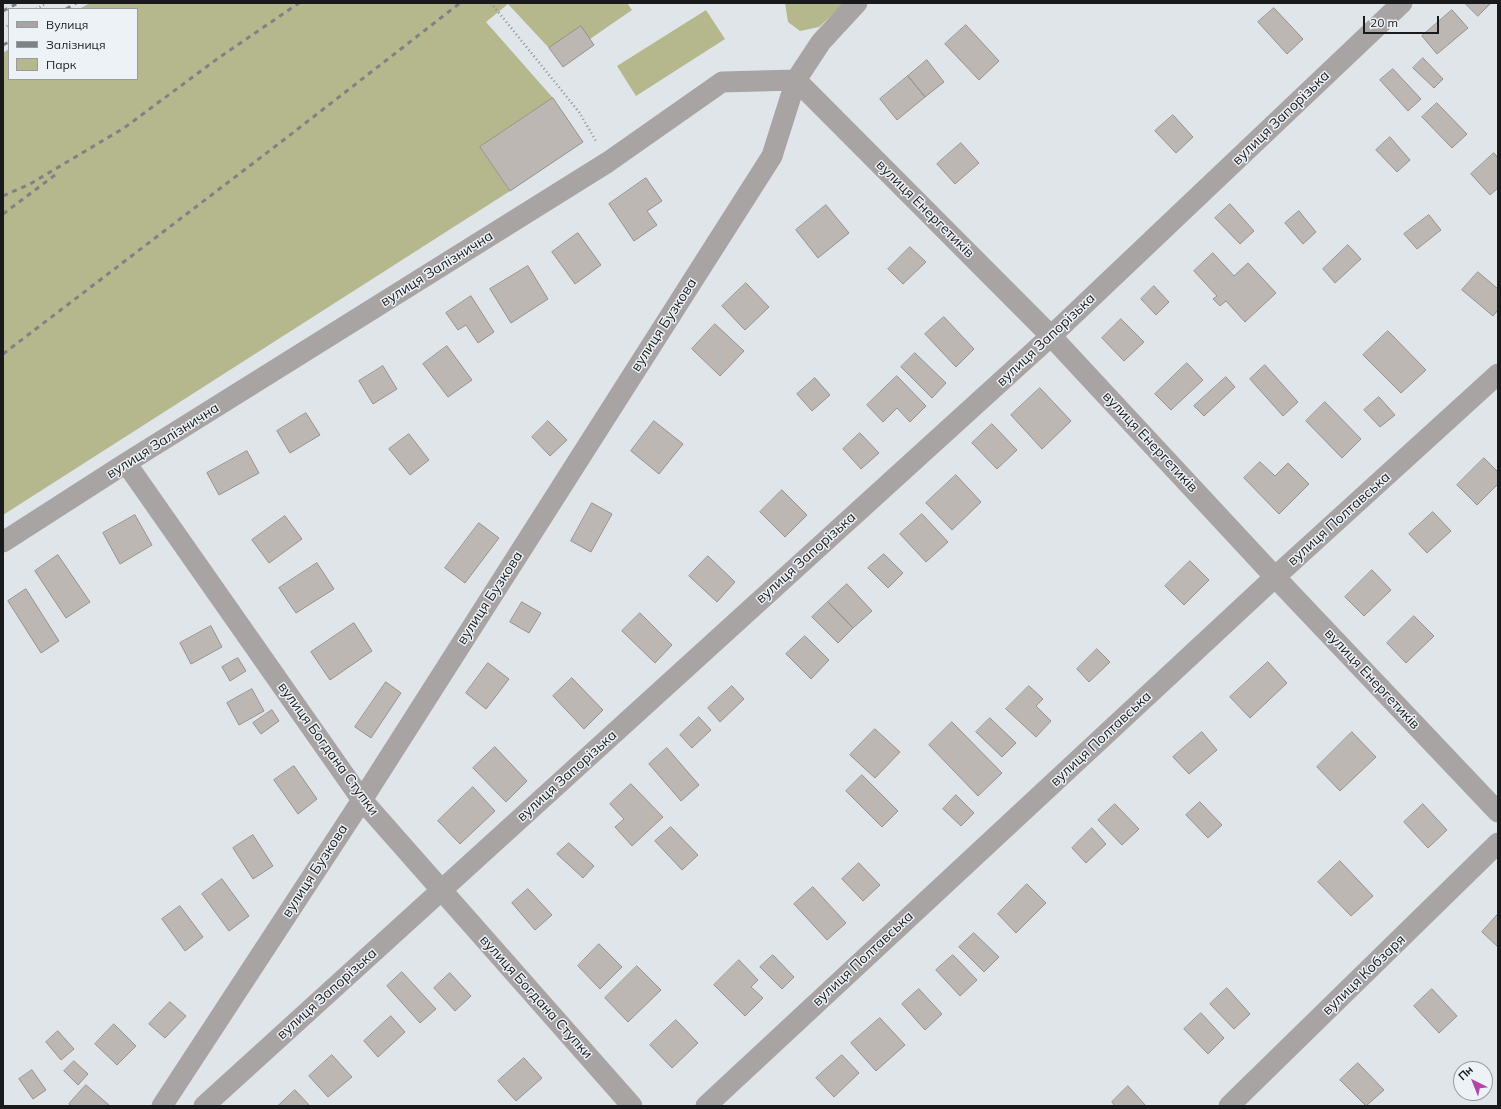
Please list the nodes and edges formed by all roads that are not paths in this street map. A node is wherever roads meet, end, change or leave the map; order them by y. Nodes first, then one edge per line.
1 (857, 3) edge
2 (1402, 3) edge
3 (796, 80) junction
4 (1052, 336) junction
5 (1498, 374) edge
6 (126, 463) junction
7 (3, 542) edge
8 (1275, 576) junction
9 (362, 800) junction
10 (1498, 812) edge
11 (1498, 843) edge
12 (441, 890) junction
13 (162, 1106) edge
14 (204, 1106) edge
15 (632, 1106) edge
16 (706, 1106) edge
17 (1229, 1106) edge

1 - 3 street
2 - 4 street, вулиця Запорізька
3 - 4 street, вулиця Енергетиків
3 - 6 street, вулиця Залізнична
3 - 9 street, вулиця Бузкова
4 - 8 street, вулиця Енергетиків
4 - 12 street, вулиця Запорізька
5 - 8 street, вулиця Полтавська
6 - 7 street, вулиця Залізнична
6 - 9 street, вулиця Богдана Ступки
8 - 10 street, вулиця Енергетиків
8 - 16 street, вулиця Полтавська
9 - 12 street, вулиця Богдана Ступки
9 - 13 street, вулиця Бузкова
11 - 17 street, вулиця Кобзаря
12 - 14 street, вулиця Запорізька
12 - 15 street, вулиця Богдана Ступки

